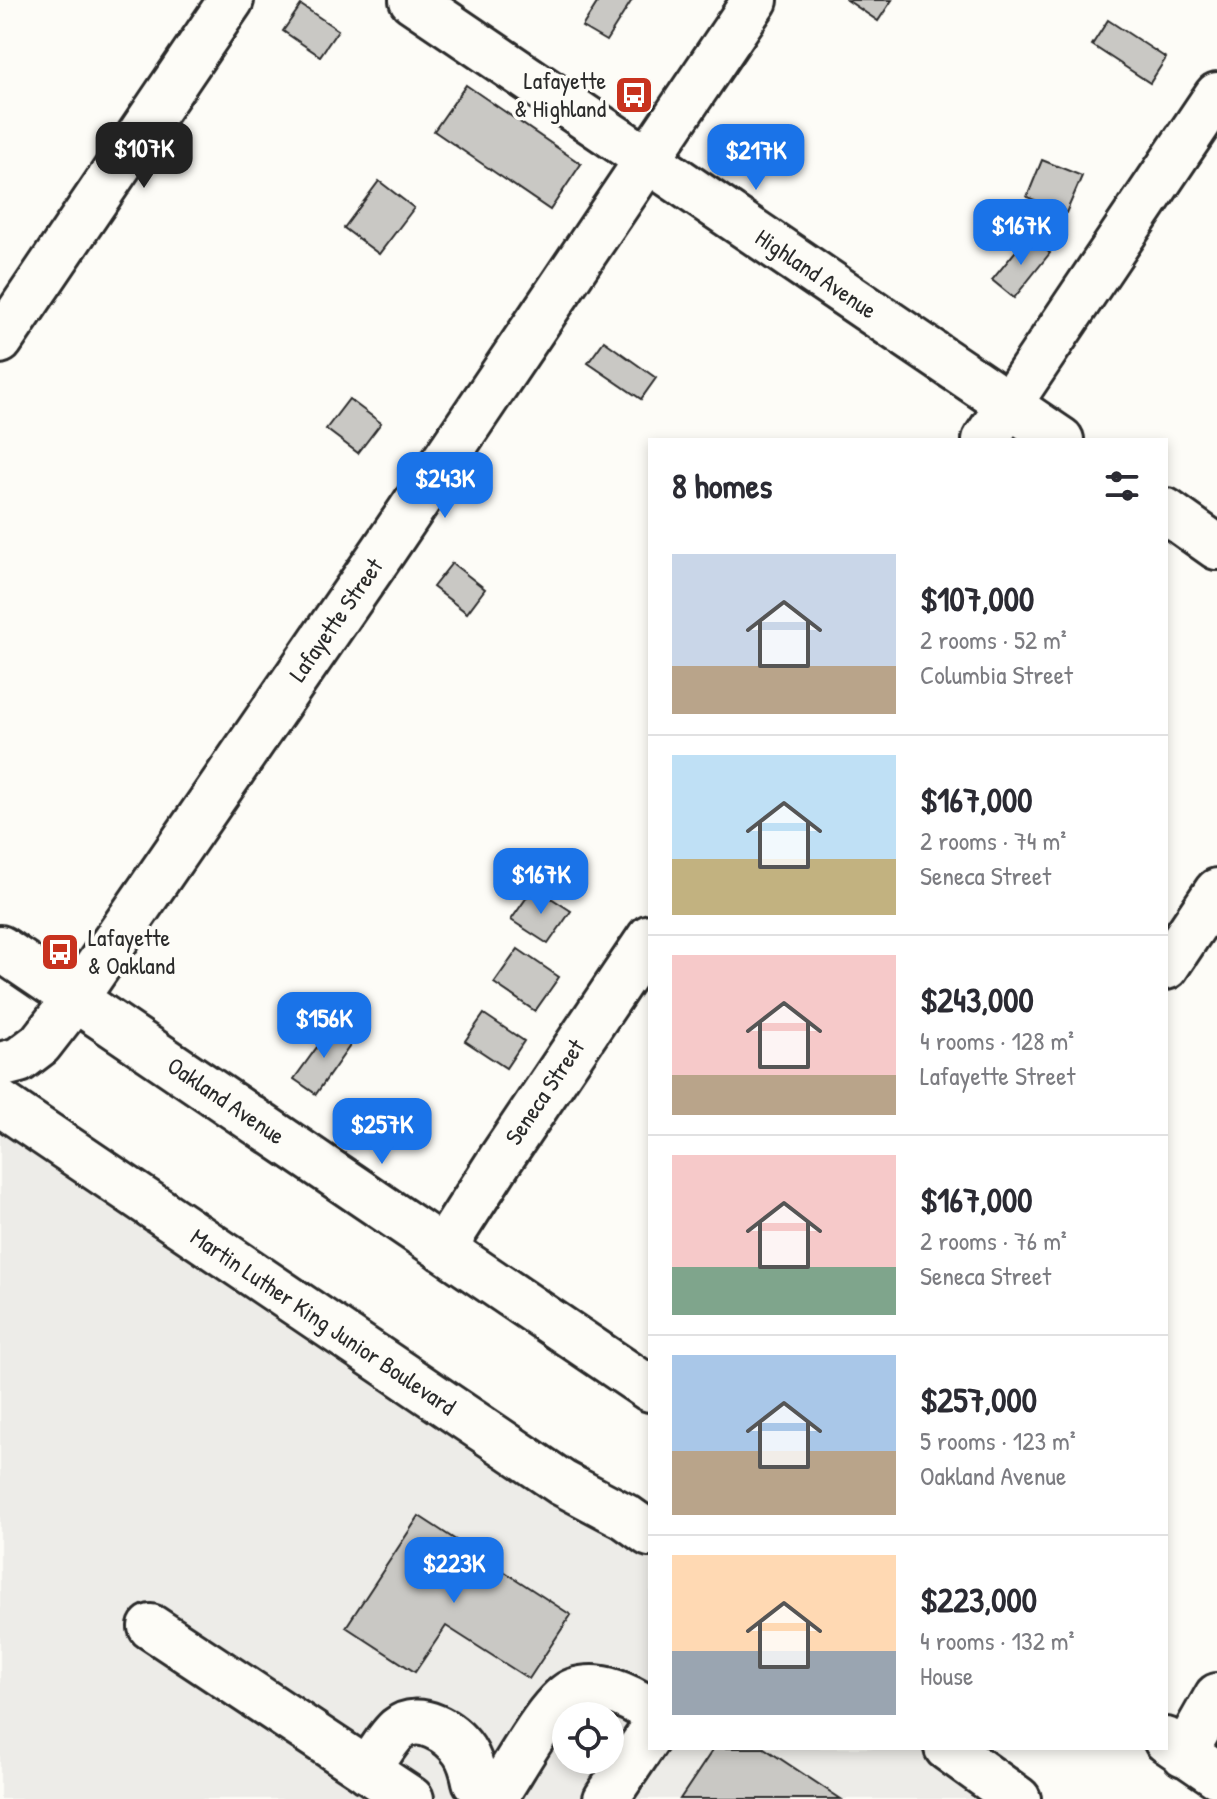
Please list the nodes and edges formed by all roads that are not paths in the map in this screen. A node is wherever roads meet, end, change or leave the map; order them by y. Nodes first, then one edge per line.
1 (231, 0) edge
2 (412, 0) edge
3 (755, 0) edge
4 (1217, 95) edge
5 (648, 160) junction
6 (0, 341) edge
7 (1009, 405) junction
8 (986, 438) edge
9 (1058, 438) edge
10 (1168, 512) edge
11 (1217, 547) edge
12 (1217, 891) edge
13 (648, 940) edge
14 (0, 948) edge
15 (1168, 964) edge
16 (75, 999) junction
17 (0, 1065) edge
18 (0, 1103) edge
19 (443, 1249) junction
20 (648, 1388) edge
21 (648, 1533) edge
22 (151, 1627) dead end
23 (1217, 1696) edge
24 (648, 1709) edge
25 (648, 1737) edge
26 (950, 1750) edge
27 (1189, 1757) edge
28 (368, 1771) junction
29 (484, 1792) edge
30 (411, 1799) edge
31 (606, 1799) edge
32 (1018, 1799) edge

1 - 6 street
2 - 5 street, Highland Avenue
3 - 5 street, Lafayette Street
4 - 7 street
5 - 7 street, Highland Avenue
5 - 16 street, Lafayette Street
7 - 8 street
7 - 9 street, Highland Avenue
10 - 11 street
12 - 15 street
13 - 19 street, Seneca Street
14 - 16 street, Oakland Avenue
16 - 17 street, Lafayette Street
16 - 19 street, Oakland Avenue
18 - 21 street, Martin Luther King Junior Boulevard
19 - 20 street, Oakland Avenue
22 - 28 street
23 - 27 street
24 - 29 street
25 - 31 street
26 - 32 street
28 - 29 street
28 - 30 street

